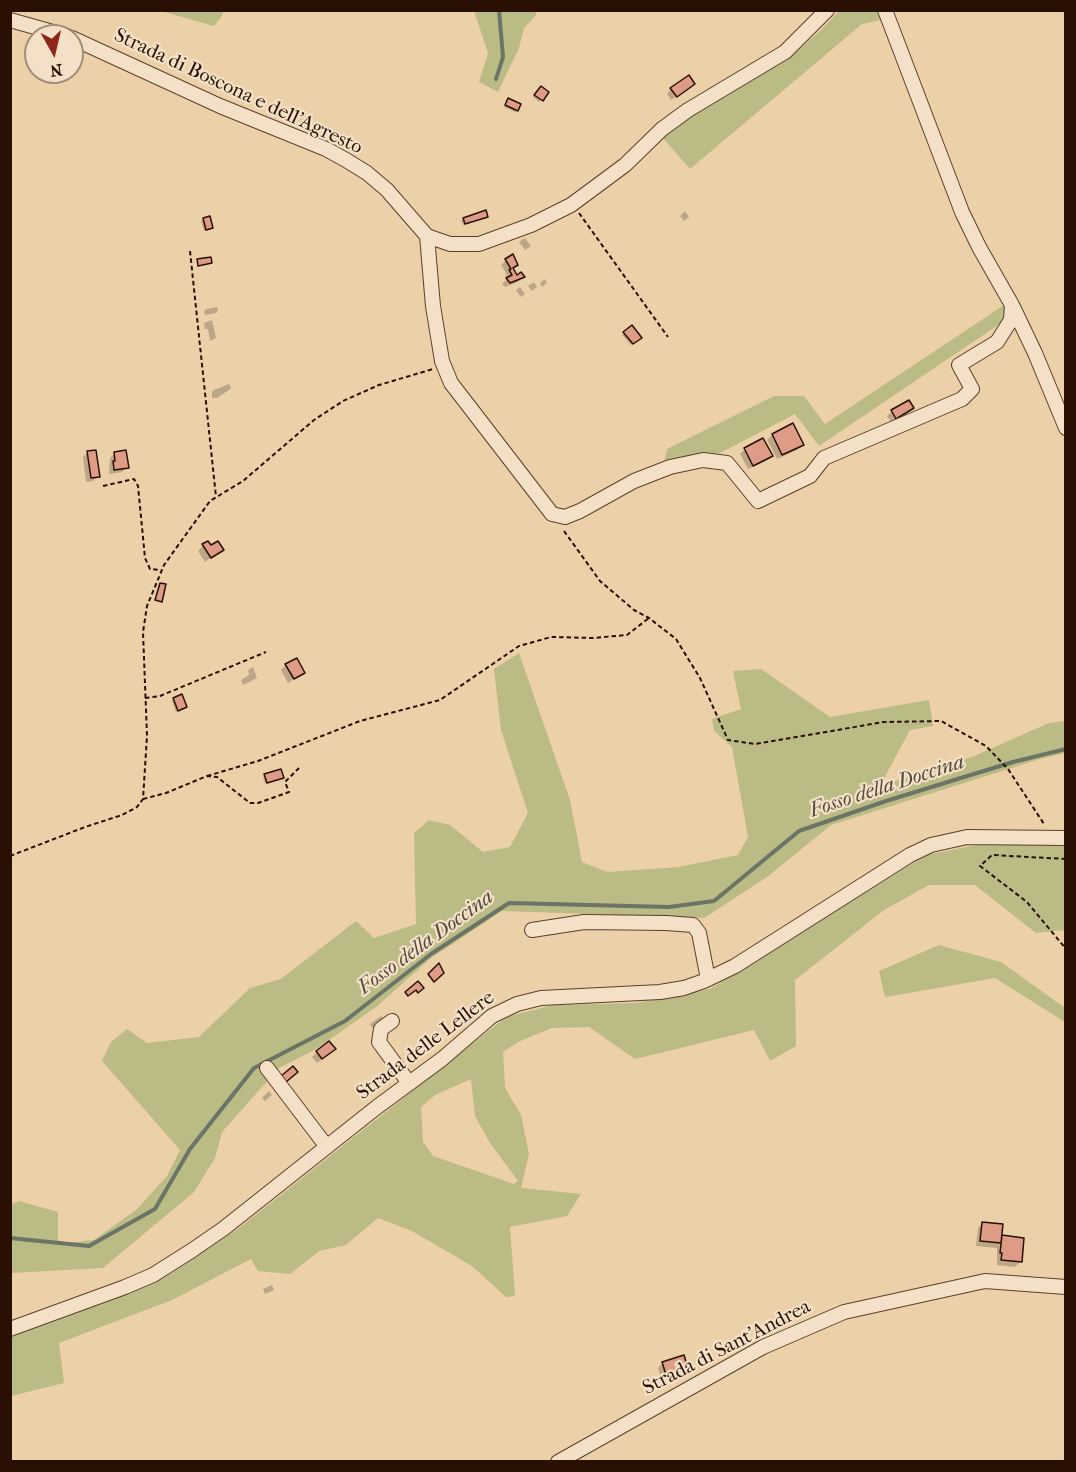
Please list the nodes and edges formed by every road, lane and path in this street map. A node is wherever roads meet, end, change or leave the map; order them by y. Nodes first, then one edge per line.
1 (827, 10) edge
2 (885, 10) edge
3 (84, 44) edge
4 (572, 204) junction
5 (427, 236) junction
6 (190, 251) dead end
7 (1012, 305) junction
8 (668, 337) dead end
9 (442, 361) junction
10 (1065, 428) edge
11 (103, 486) dead end
12 (216, 497) junction
13 (552, 514) junction
14 (161, 570) junction
15 (649, 618) junction
16 (266, 652) dead end
17 (145, 698) junction
18 (299, 768) dead end
19 (207, 776) junction
20 (144, 800) junction
21 (1047, 828) dead end
22 (1065, 837) edge
23 (10, 856) edge
24 (1065, 859) edge
25 (532, 930) dead end
26 (1065, 949) edge
27 (708, 979) junction
28 (392, 1021) dead end
29 (267, 1068) dead end
30 (409, 1083) junction
31 (327, 1147) junction
32 (1065, 1287) edge
33 (10, 1329) edge
34 (558, 1461) edge

1 - 4 street
2 - 7 street
3 - 5 street, Strada di Boscona e dell'Agresto
4 - 5 street
4 - 8 path
5 - 9 street
6 - 12 path
7 - 10 street
7 - 13 street
9 - 12 path
9 - 13 street
11 - 14 path
12 - 14 path
13 - 15 path
14 - 17 path
15 - 19 path
15 - 21 path
16 - 17 path
17 - 20 path
18 - 19 path
19 - 20 path
20 - 23 path
22 - 27 street, Strada delle Lellere
24 - 26 path
25 - 27 street
27 - 30 street, Strada delle Lellere
28 - 30 street
29 - 31 street
30 - 31 street, Strada delle Lellere
31 - 33 street, Strada delle Lellere
32 - 34 street, Strada di Sant'Andrea

